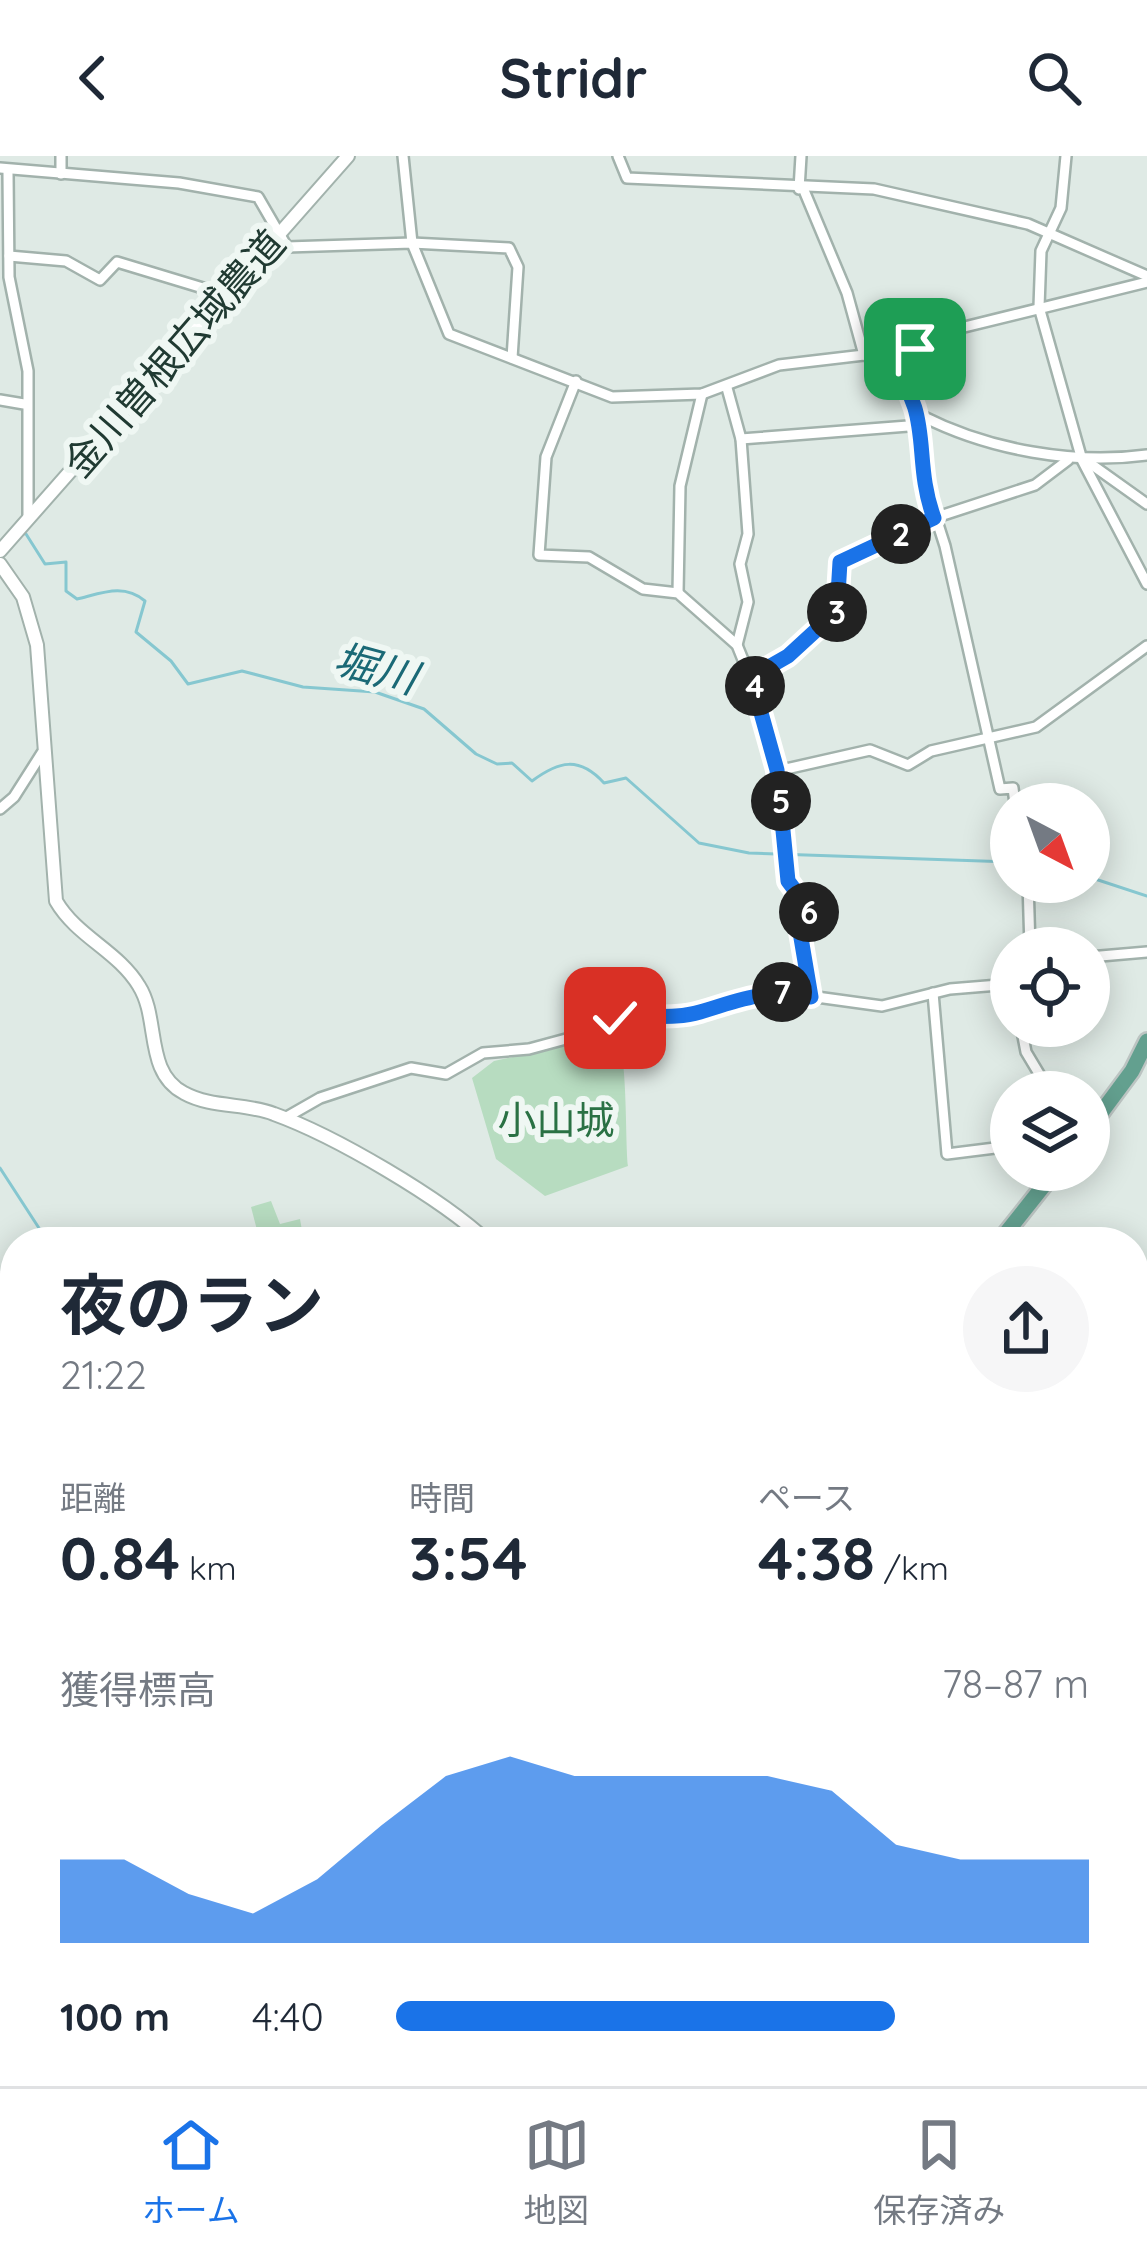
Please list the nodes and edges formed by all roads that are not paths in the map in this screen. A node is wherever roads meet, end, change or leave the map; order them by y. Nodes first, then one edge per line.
1 (61, 156) edge
2 (348, 156) edge
3 (403, 156) edge
4 (618, 156) edge
5 (801, 156) edge
6 (1066, 156) edge
7 (4, 170) edge
8 (61, 175) junction
9 (801, 189) junction
10 (1048, 234) junction
11 (276, 236) junction
12 (412, 243) junction
13 (9, 256) junction
14 (5, 278) edge
15 (1147, 279) edge
16 (226, 295) junction
17 (1039, 307) junction
18 (864, 355) junction
19 (512, 358) junction
20 (887, 360) junction
21 (576, 381) junction
22 (727, 388) junction
23 (702, 394) junction
24 (0, 400) edge
25 (24, 404) junction
26 (922, 421) junction
27 (741, 439) junction
28 (1147, 455) edge
29 (1068, 460) junction
30 (1083, 460) junction
31 (1147, 504) edge
32 (934, 518) junction
33 (20, 527) junction
34 (0, 550) edge
35 (0, 564) edge
36 (1147, 584) edge
37 (678, 593) junction
38 (737, 645) junction
39 (1147, 646) edge
40 (751, 677) junction
41 (988, 736) junction
42 (42, 753) junction
43 (777, 770) junction
44 (999, 783) edge
45 (0, 809) edge
46 (1147, 952) edge
47 (1110, 955) edge
48 (990, 986) edge
49 (933, 993) junction
50 (811, 997) junction
51 (1145, 1051) edge
52 (1110, 1097) edge
53 (285, 1118) junction
54 (990, 1149) edge
55 (1039, 1191) edge
56 (465, 1227) edge
57 (1011, 1227) edge

1 - 8 street
2 - 11 street, 金川曽根広域農道
3 - 12 street
4 - 9 street
5 - 9 street
6 - 10 street
7 - 8 street
7 - 13 street
8 - 11 street
9 - 10 street
9 - 18 street
10 - 15 street
10 - 17 street
11 - 12 street
11 - 16 street, 金川曽根広域農道
12 - 19 street
12 - 19 street
13 - 14 street
13 - 16 street
14 - 25 street
15 - 17 street
16 - 33 street, 金川曽根広域農道
17 - 20 street
17 - 30 street
18 - 20 street
18 - 22 street
19 - 21 street
20 - 26 street
21 - 23 street
21 - 37 street
22 - 23 street
22 - 27 street
23 - 37 street
24 - 25 street
25 - 33 street
26 - 27 street
26 - 29 street
26 - 32 street
27 - 38 street
28 - 30 street
29 - 30 street
29 - 32 street
30 - 31 street
30 - 36 street
32 - 40 street
32 - 41 street
33 - 34 street, 金川曽根広域農道
35 - 42 street
37 - 38 street
38 - 40 street
39 - 41 street
40 - 43 street
41 - 43 street
41 - 44 street
42 - 45 street
42 - 53 street
43 - 50 street
46 - 47 street
48 - 49 street
49 - 50 street
49 - 54 street
50 - 53 street
51 - 52 main road
53 - 56 street
55 - 57 main road

